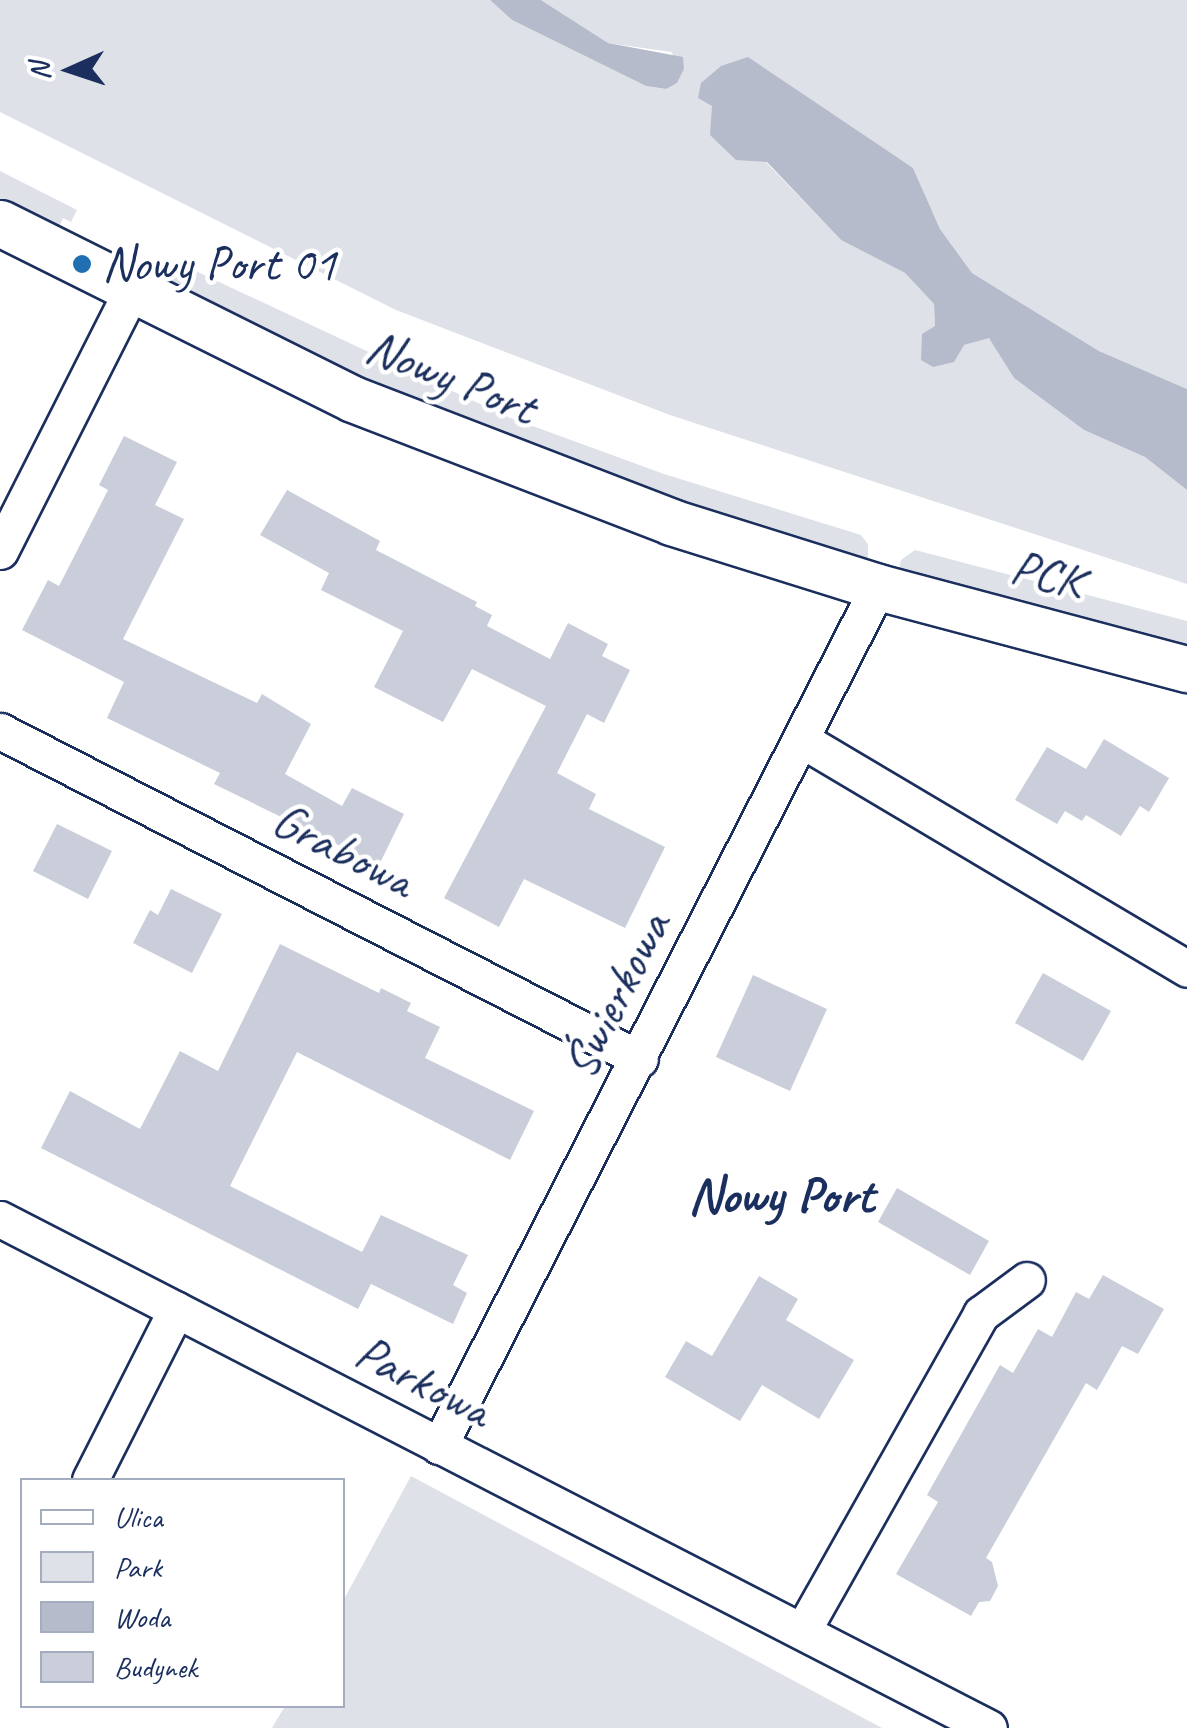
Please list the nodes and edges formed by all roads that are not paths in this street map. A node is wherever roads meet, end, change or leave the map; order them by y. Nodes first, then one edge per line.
1 (0, 223) edge
2 (132, 290) junction
3 (0, 551) edge
4 (878, 587) junction
5 (1187, 669) edge
6 (0, 732) edge
7 (802, 740) junction
8 (1187, 968) edge
9 (640, 1059) junction
10 (0, 1218) edge
11 (1026, 1280) dead end
12 (176, 1310) junction
13 (440, 1446) junction
14 (91, 1478) edge
15 (802, 1630) junction
16 (989, 1728) edge

1 - 2 street, Nowy Port
2 - 3 street
2 - 4 street, Nowy Port
4 - 5 street, PCK
4 - 7 street, Świerkowa
6 - 9 street, Grabowa
7 - 8 street
7 - 9 street, Świerkowa
9 - 13 street, Świerkowa
10 - 12 street, Parkowa
11 - 15 street
12 - 13 street, Parkowa
12 - 14 street
13 - 15 street, Parkowa
15 - 16 street, Parkowa

